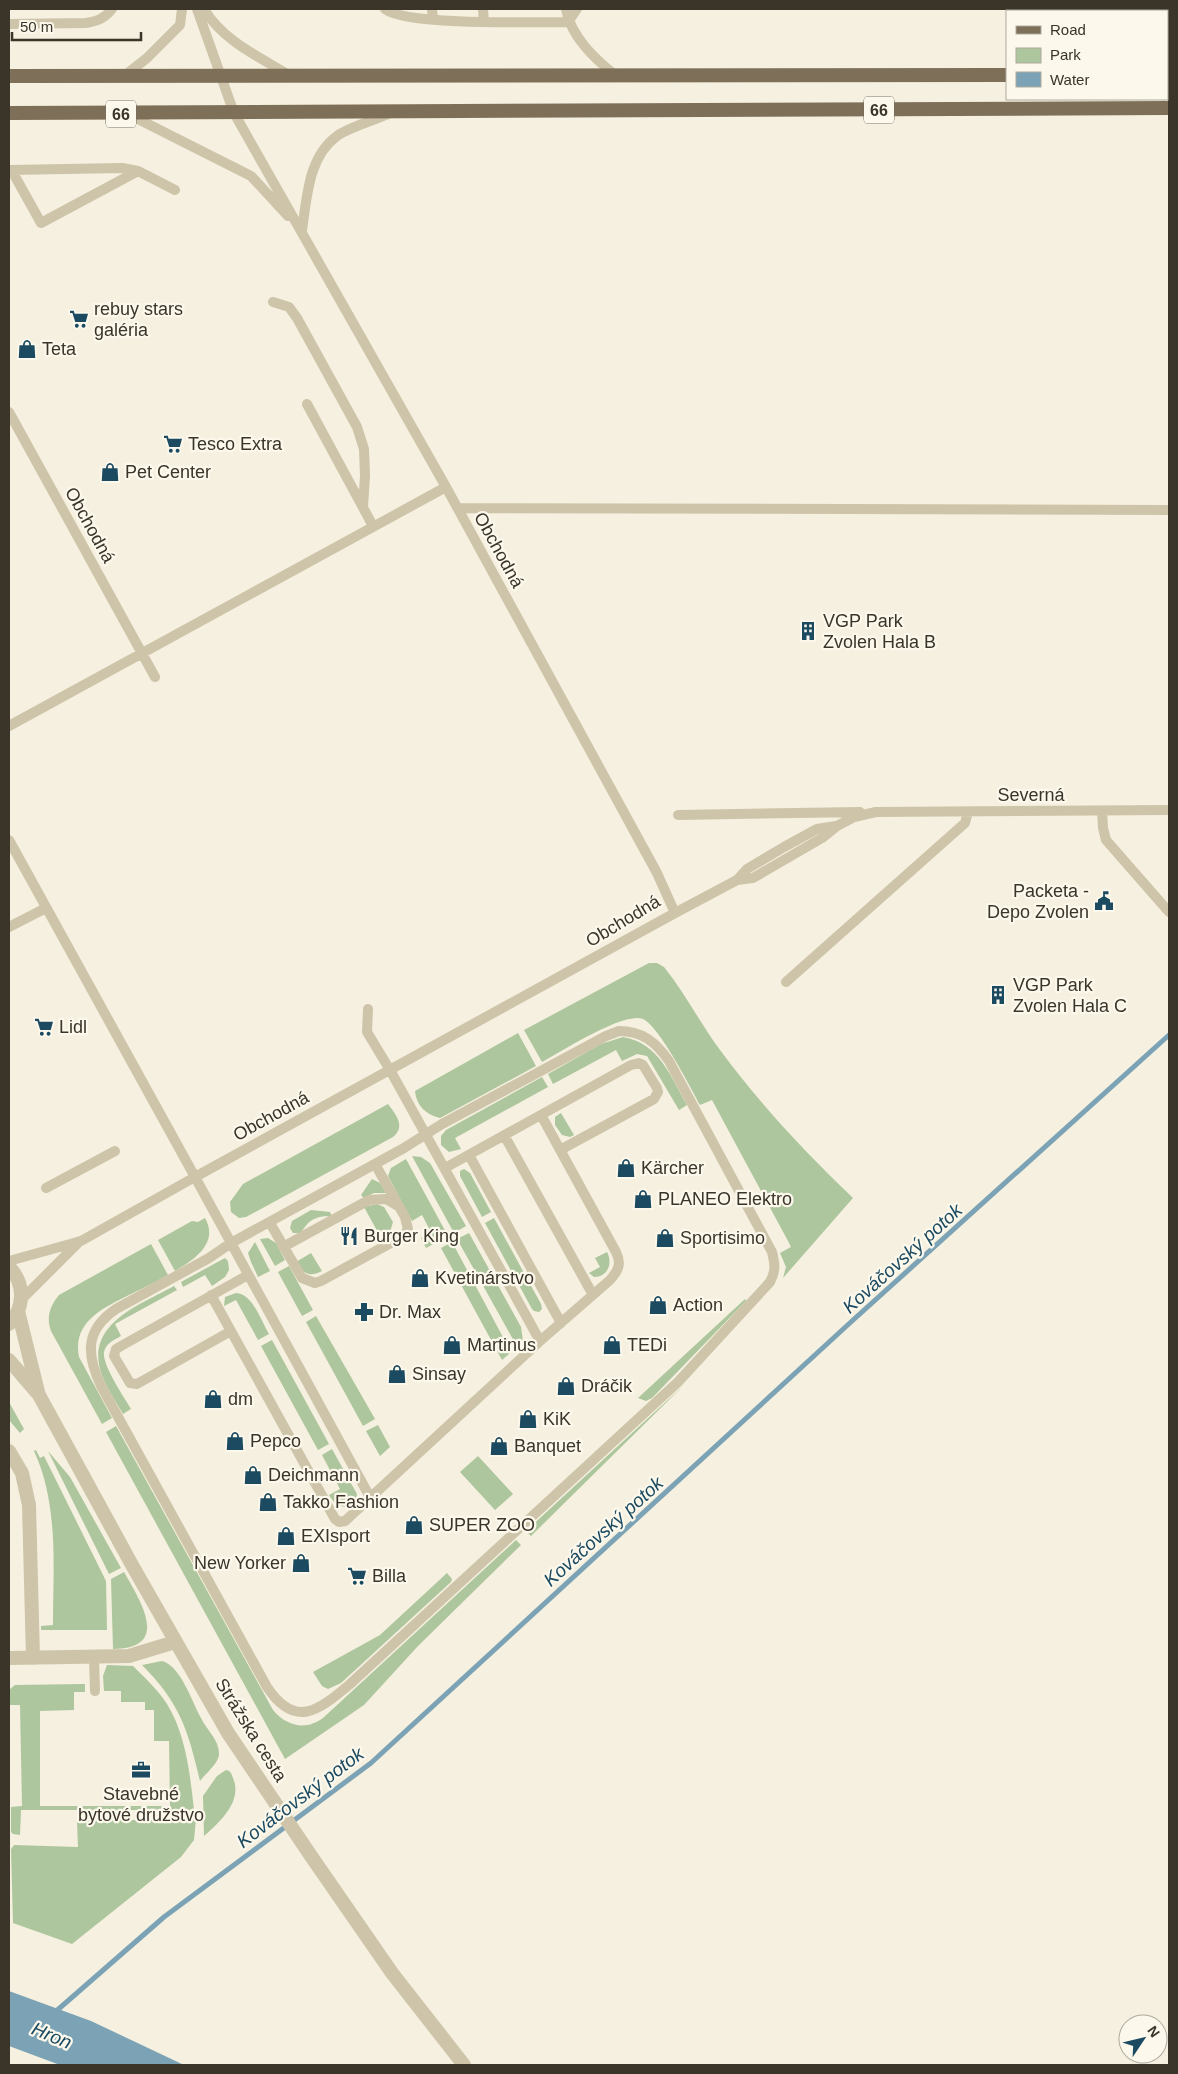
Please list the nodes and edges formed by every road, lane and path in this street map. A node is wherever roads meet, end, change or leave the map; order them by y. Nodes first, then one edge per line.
1 (112, 9) edge
2 (182, 9) edge
3 (197, 9) edge
4 (204, 9) edge
5 (385, 9) edge
6 (483, 9) edge
7 (566, 9) edge
8 (576, 9) edge
9 (433, 14) edge
10 (484, 22) junction
11 (568, 22) junction
12 (9, 24) edge
13 (289, 75) junction
14 (1006, 75) edge
15 (9, 76) edge
16 (123, 76) junction
17 (221, 77) junction
18 (617, 77) junction
19 (1169, 108) edge
20 (234, 113) junction
21 (392, 113) junction
22 (9, 114) edge
23 (127, 114) junction
24 (11, 170) edge
25 (138, 171) junction
26 (175, 190) dead end
27 (302, 230) junction
28 (273, 302) dead end
29 (307, 404) dead end
30 (9, 412) edge
31 (446, 487) junction
32 (363, 507) junction
33 (458, 508) junction
34 (1169, 510) edge
35 (373, 526) junction
36 (142, 654) junction
37 (155, 677) dead end
38 (9, 726) edge
39 (1169, 810) edge
40 (1102, 811) junction
41 (876, 812) junction
42 (968, 812) junction
43 (678, 815) dead end
44 (9, 840) edge
45 (46, 908) junction
46 (1169, 912) edge
47 (675, 913) junction
48 (9, 927) edge
49 (786, 982) dead end
50 (368, 1009) dead end
51 (390, 1070) junction
52 (541, 1115) junction
53 (425, 1135) junction
54 (504, 1135) junction
55 (560, 1150) junction
56 (115, 1151) dead end
57 (469, 1155) junction
58 (375, 1164) junction
59 (445, 1168) junction
60 (195, 1177) junction
61 (46, 1188) dead end
62 (398, 1206) junction
63 (270, 1223) junction
64 (81, 1240) junction
65 (231, 1243) junction
66 (283, 1247) junction
67 (9, 1261) edge
68 (9, 1267) edge
69 (248, 1275) junction
70 (211, 1295) junction
71 (593, 1295) junction
72 (19, 1306) junction
73 (561, 1323) junction
74 (9, 1324) edge
75 (231, 1331) junction
76 (540, 1341) junction
77 (9, 1360) edge
78 (39, 1395) junction
79 (9, 1450) edge
80 (371, 1499) junction
81 (175, 1642) junction
82 (94, 1657) junction
83 (9, 1658) edge
84 (33, 1658) junction
85 (95, 1692) dead end
86 (464, 2065) edge

1 - 12 lane
2 - 16 lane
3 - 17 lane
4 - 13 lane
5 - 9 lane
6 - 10 lane
7 - 11 lane
8 - 11 lane
9 - 10 lane
10 - 11 lane
11 - 18 lane
13 - 17 main road, 66
13 - 18 main road, 66
14 - 18 main road, 66
15 - 16 main road, 66
16 - 17 main road, 66
17 - 20 lane
19 - 21 main road, 66
20 - 21 main road, 66
20 - 23 main road, 66
20 - 27 lane
21 - 27 lane
22 - 23 main road, 66
23 - 27 lane
24 - 25 lane
24 - 25 lane
25 - 26 lane
27 - 31 lane, Obchodná
28 - 32 lane
29 - 32 lane
30 - 36 lane, Obchodná
31 - 33 lane, Obchodná
31 - 35 lane
32 - 35 lane
33 - 34 lane
33 - 47 lane, Obchodná
35 - 36 lane
36 - 37 lane, Obchodná
36 - 38 lane
39 - 40 lane, Severná
40 - 42 lane, Severná
40 - 46 lane
41 - 42 lane, Severná
41 - 43 lane
41 - 47 lane, Severná
42 - 49 lane
44 - 45 lane
45 - 48 lane
45 - 60 lane
47 - 51 lane, Obchodná
50 - 51 lane
51 - 53 lane
51 - 60 lane, Obchodná
52 - 54 lane
52 - 55 lane
52 - 55 lane
53 - 58 lane
53 - 59 lane
53 - 65 lane
54 - 57 lane
54 - 71 lane
55 - 71 lane
56 - 61 lane
57 - 59 lane
57 - 73 lane
58 - 62 lane
58 - 63 lane
59 - 76 lane
60 - 64 lane, Obchodná
60 - 65 lane
62 - 66 lane
62 - 66 lane
63 - 65 lane
63 - 66 lane
64 - 67 lane, Obchodná
64 - 72 lane, Obchodná
65 - 69 lane
68 - 72 street, Strážska cesta
69 - 70 lane
69 - 80 lane
70 - 75 lane
70 - 75 lane
71 - 73 lane
72 - 74 street
72 - 78 street, Strážska cesta
73 - 76 lane
75 - 80 lane
76 - 80 lane
77 - 78 street, Strážska cesta
78 - 81 street, Strážska cesta
79 - 84 street
81 - 82 street
81 - 86 street, Strážska cesta
82 - 84 street
82 - 85 lane
83 - 84 street

